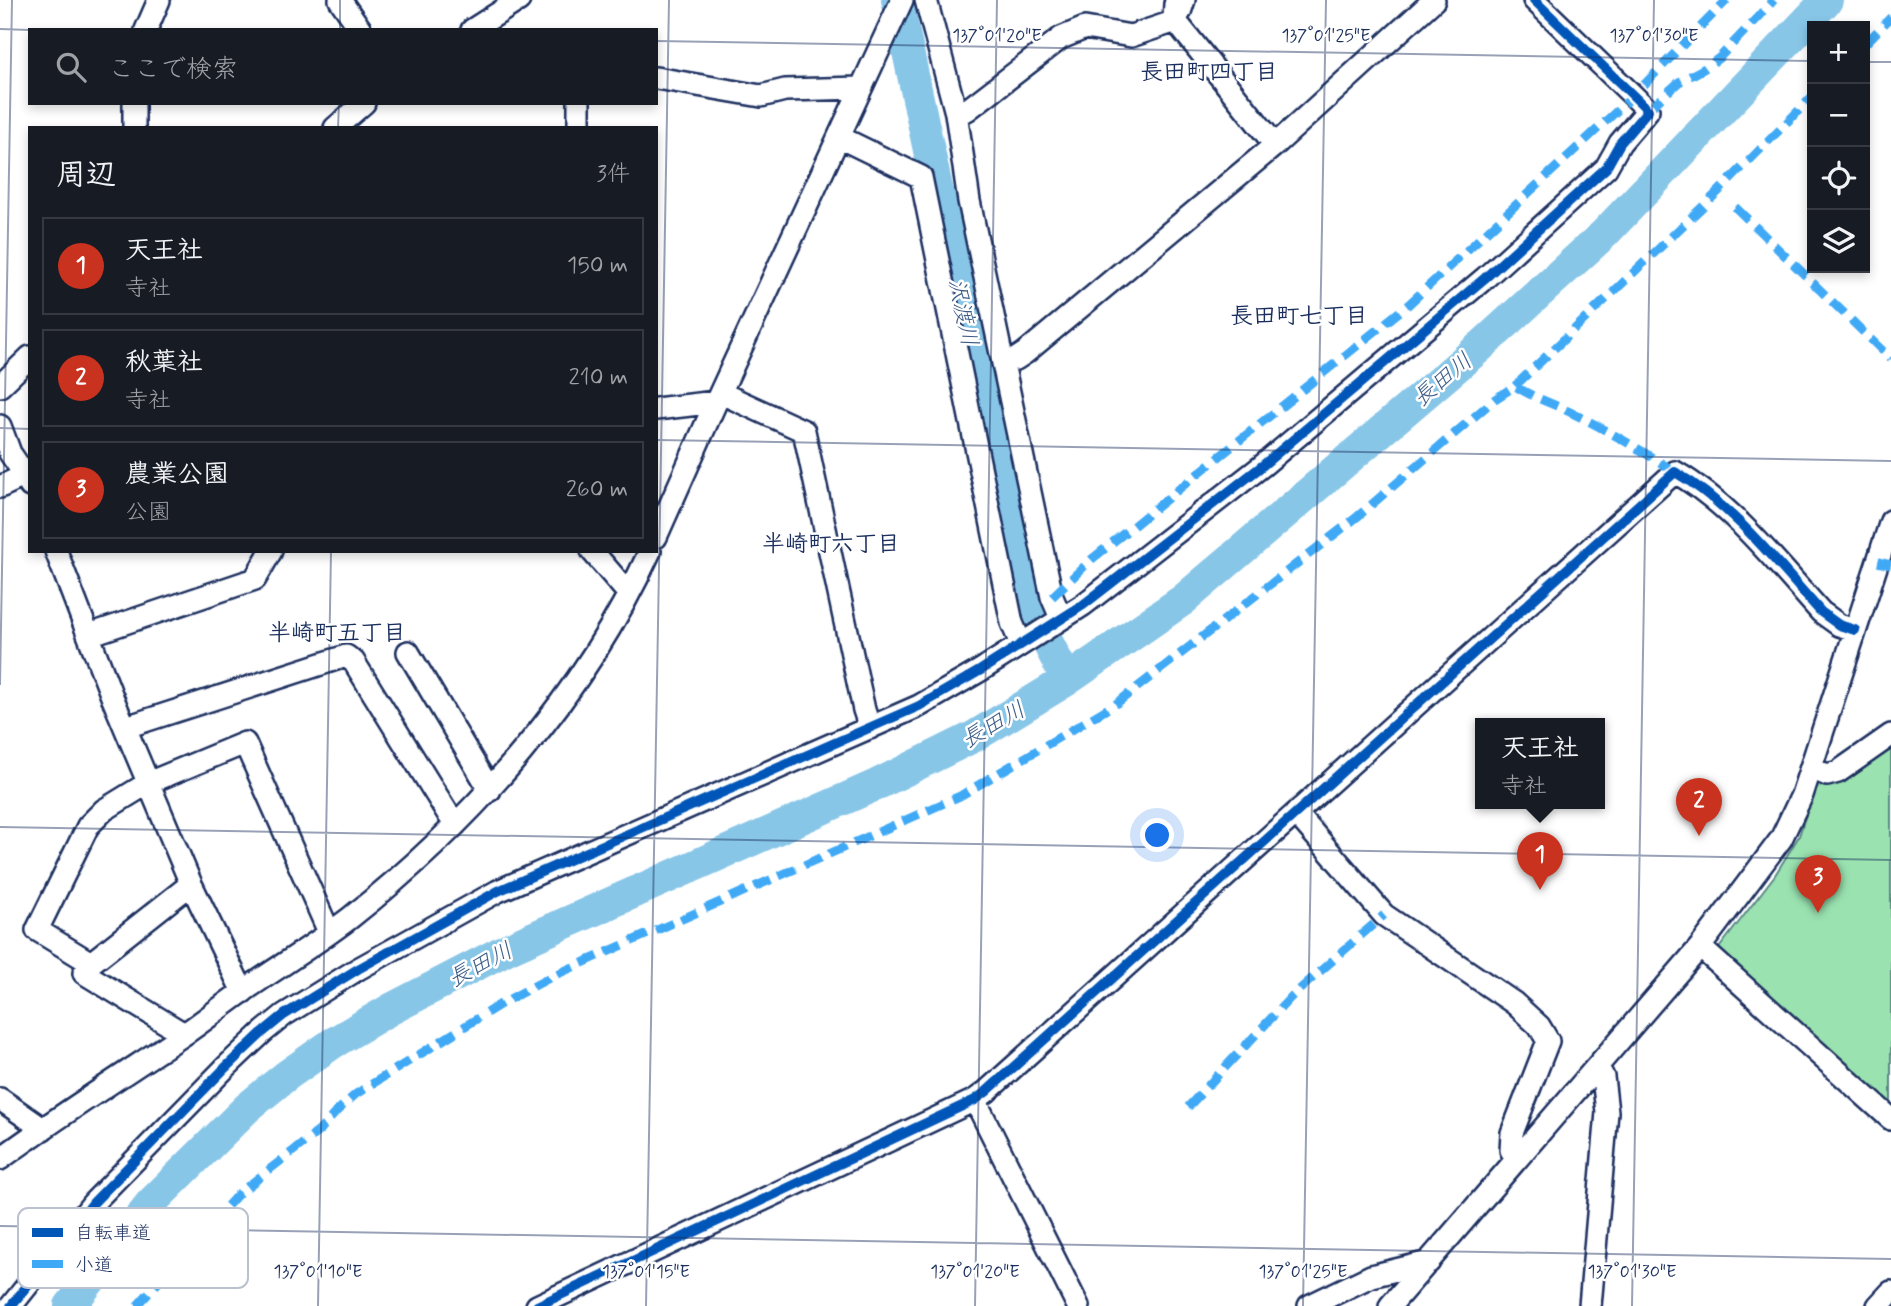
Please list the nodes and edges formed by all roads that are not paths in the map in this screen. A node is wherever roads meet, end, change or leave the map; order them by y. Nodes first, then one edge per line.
1 (159, 0) edge
2 (341, 0) edge
3 (519, 0) edge
4 (926, 0) edge
5 (1434, 0) edge
6 (1534, 0) edge
7 (1178, 6) edge
8 (898, 8) edge
9 (147, 28) edge
10 (360, 28) edge
11 (475, 28) edge
12 (658, 78) edge
13 (861, 88) junction
14 (134, 105) edge
15 (362, 105) edge
16 (579, 105) edge
17 (956, 113) junction
18 (134, 126) edge
19 (337, 126) edge
20 (579, 126) edge
21 (839, 136) junction
22 (1275, 145) junction
23 (28, 359) edge
24 (1004, 361) junction
25 (0, 386) edge
26 (718, 397) junction
27 (658, 409) edge
28 (0, 425) edge
29 (28, 478) edge
30 (0, 487) edge
31 (1891, 521) edge
32 (658, 532) edge
33 (56, 553) edge
34 (270, 553) edge
35 (594, 553) edge
36 (649, 553) edge
37 (628, 593) junction
38 (1061, 618) junction
39 (1855, 630) junction
40 (89, 635) junction
41 (1021, 644) junction
42 (408, 652) dead end
43 (126, 727) junction
44 (870, 728) junction
45 (1891, 735) edge
46 (1811, 768) junction
47 (148, 783) junction
48 (491, 790) junction
49 (1296, 813) junction
50 (455, 825) junction
51 (191, 884) junction
52 (329, 932) junction
53 (1700, 947) junction
54 (91, 963) junction
55 (243, 992) junction
56 (184, 1034) junction
57 (1598, 1067) junction
58 (0, 1099) edge
59 (975, 1100) junction
60 (1891, 1119) edge
61 (43, 1129) junction
62 (0, 1158) edge
63 (1517, 1159) junction
64 (89, 1208) edge
65 (1429, 1262) junction
66 (25, 1288) edge
67 (1891, 1292) edge
68 (11, 1306) edge
69 (537, 1306) edge
70 (1078, 1306) edge
71 (1309, 1306) edge
72 (1390, 1306) edge
73 (1590, 1306) edge
74 (1878, 1306) edge

1 - 9 street
2 - 10 street
3 - 11 street
4 - 17 street
5 - 22 street
6 - 38 street
7 - 17 street
7 - 22 street
8 - 13 street
12 - 13 street
13 - 21 street
14 - 18 street
15 - 19 street
16 - 20 street
17 - 24 street
21 - 26 street
21 - 41 street
22 - 24 street
23 - 25 street
24 - 38 street
26 - 27 street
26 - 32 street
26 - 44 street
28 - 29 street
29 - 30 street
31 - 39 street
33 - 40 street
34 - 40 street
35 - 37 street
36 - 37 street
37 - 48 street
38 - 41 street
39 - 46 street
39 - 49 street
40 - 43 street
41 - 44 street
42 - 48 street
43 - 47 street
43 - 50 street
44 - 64 street
45 - 46 street
46 - 53 street
47 - 51 street
47 - 52 street
47 - 54 street
48 - 50 street
49 - 59 street
49 - 63 street
50 - 52 street
51 - 54 street
51 - 55 street
52 - 55 street
53 - 57 street
53 - 60 street
54 - 56 street
55 - 56 street
56 - 61 street
57 - 63 street
57 - 73 street
58 - 61 street
59 - 69 street
59 - 70 street
61 - 62 street
63 - 65 street
65 - 71 street
65 - 72 street
66 - 68 street
67 - 74 street

